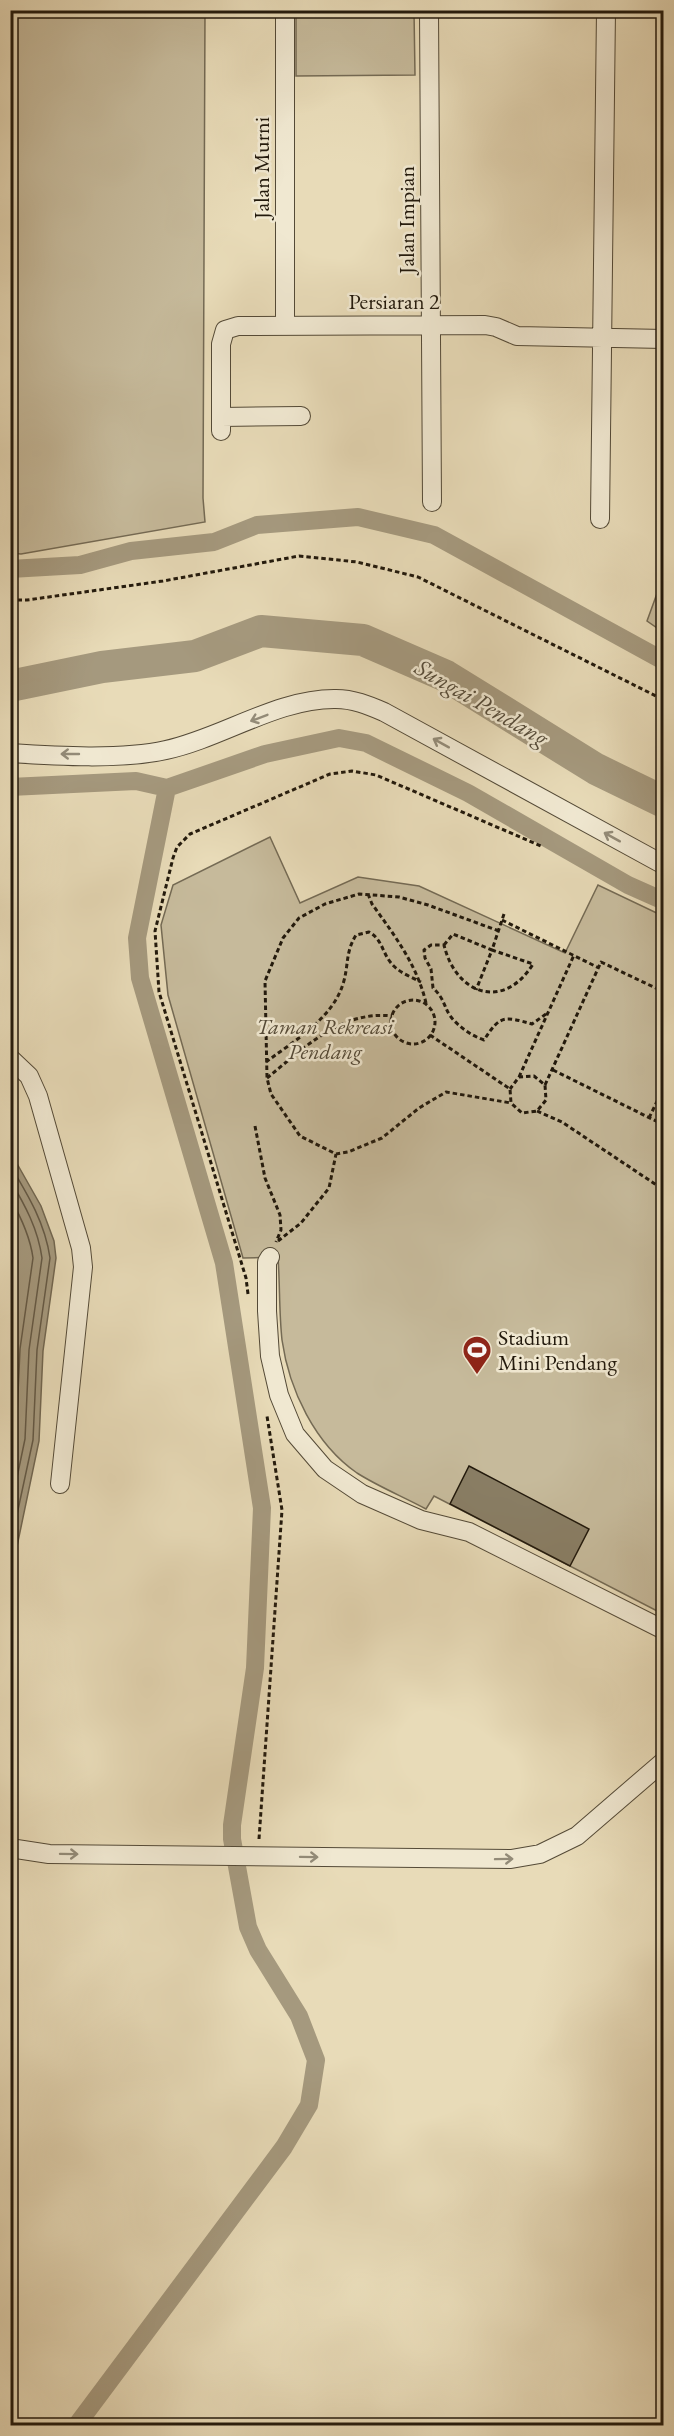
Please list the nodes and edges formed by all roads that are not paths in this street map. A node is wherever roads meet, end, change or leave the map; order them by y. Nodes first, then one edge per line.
1 (285, 10) edge
2 (429, 10) edge
3 (606, 10) edge
4 (430, 325) junction
5 (285, 326) junction
6 (602, 338) junction
7 (663, 339) edge
8 (301, 416) dead end
9 (432, 502) dead end
10 (600, 519) dead end
11 (10, 753) edge
12 (663, 865) edge
13 (10, 1058) edge
14 (273, 1250) road end
15 (60, 1484) dead end
16 (663, 1630) edge
17 (663, 1761) edge
18 (10, 1848) edge

1 - 5 street, Jalan Murni
2 - 4 street, Jalan Impian
3 - 6 street
4 - 5 street, Persiaran 2
4 - 6 street, Persiaran 2
4 - 9 street, Jalan Impian
5 - 8 street, Persiaran 2
6 - 7 street, Persiaran 2
6 - 10 street
12 -> 11 street
13 - 15 street
14 - 16 street
18 -> 17 street

